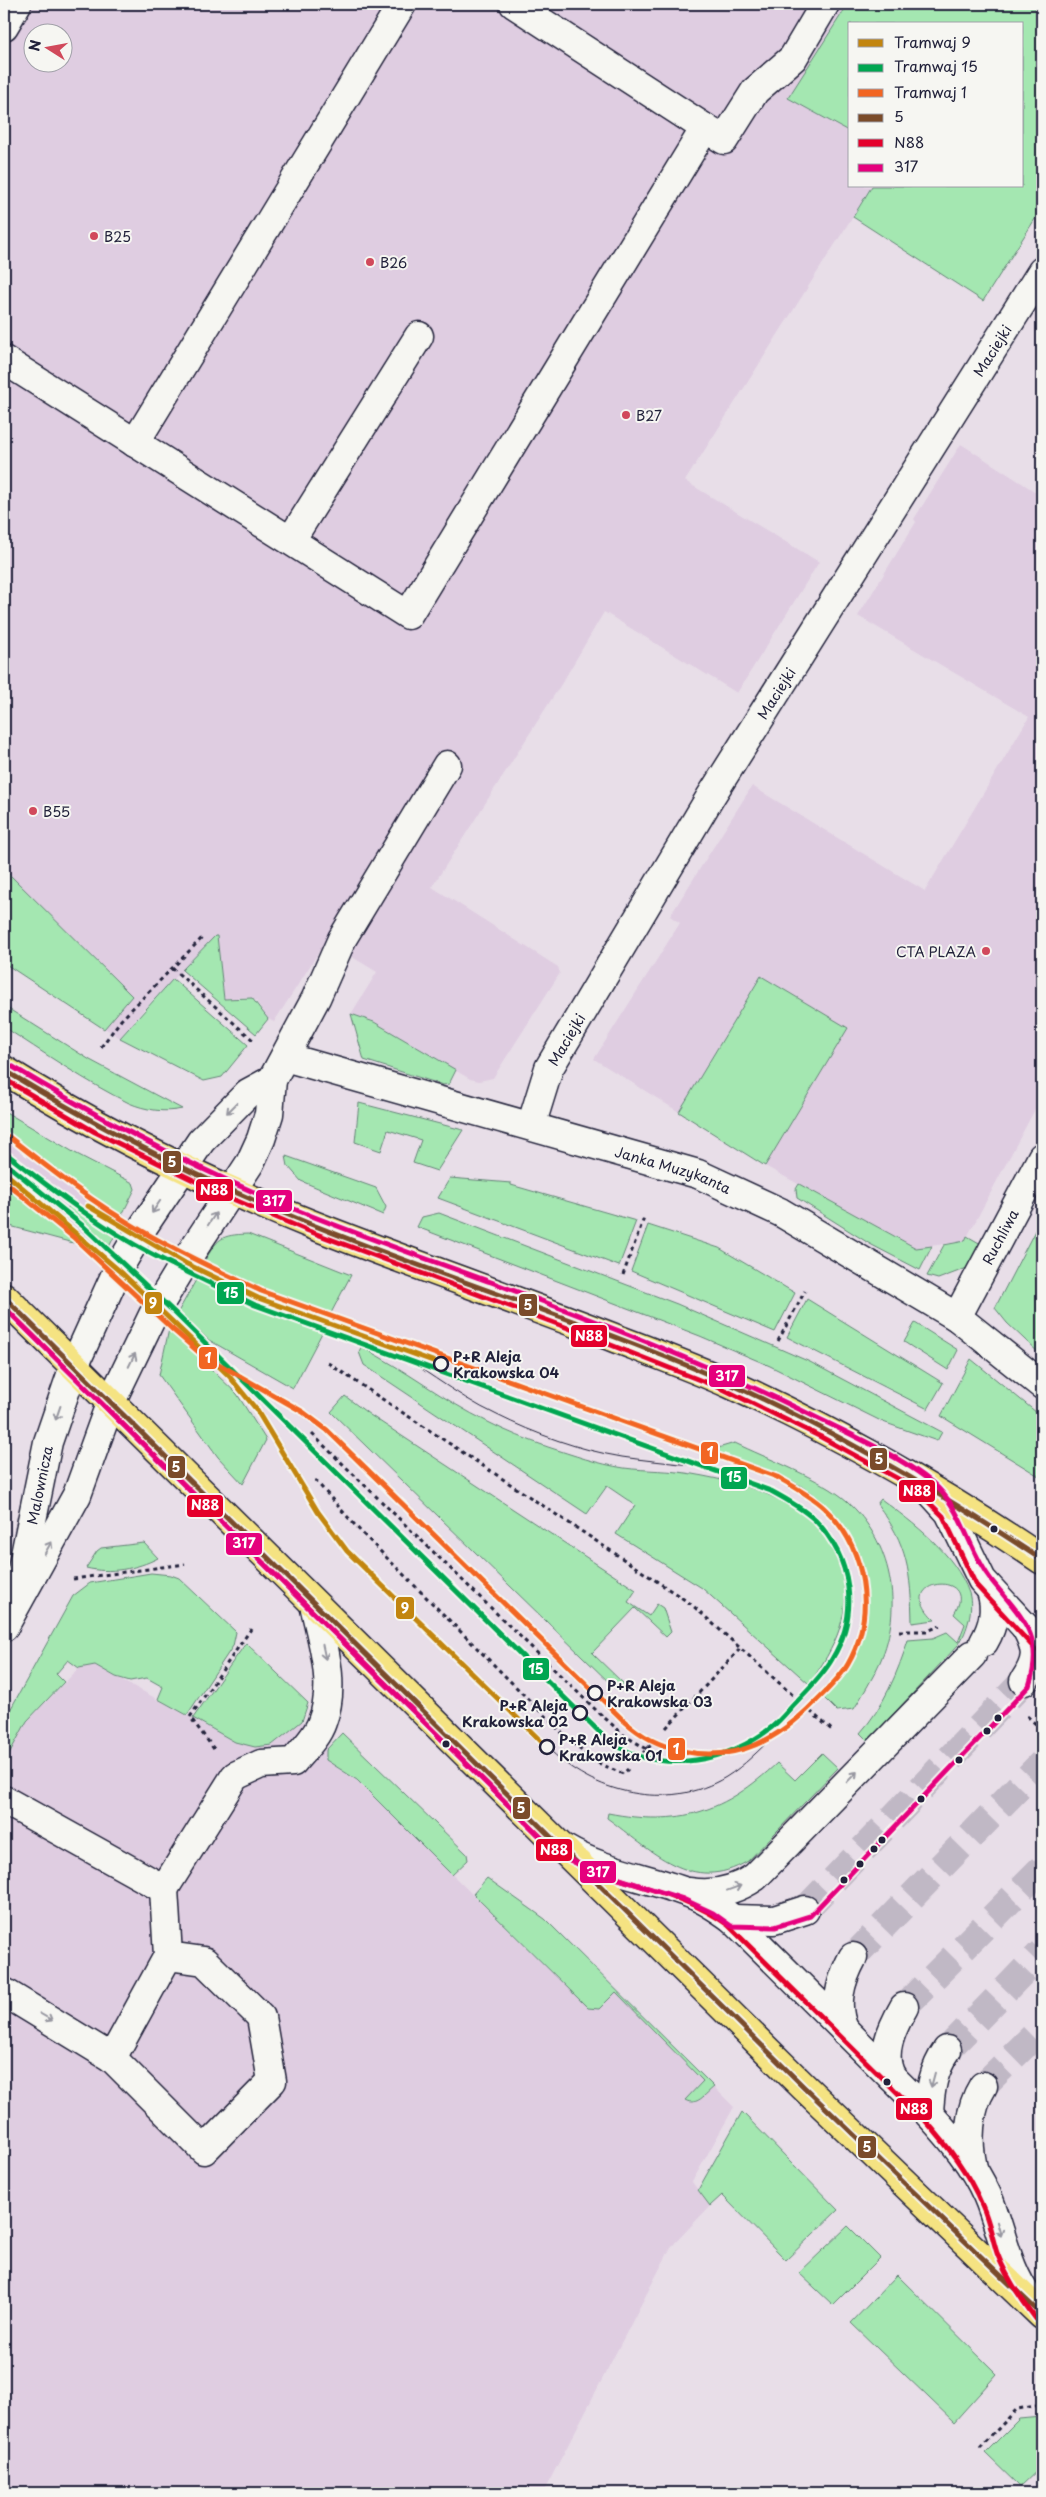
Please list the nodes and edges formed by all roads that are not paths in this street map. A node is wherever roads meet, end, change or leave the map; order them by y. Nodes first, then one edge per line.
1 (17, 4) edge
2 (402, 4) edge
3 (514, 4) edge
4 (825, 4) edge
5 (4, 26) edge
6 (705, 128) junction
7 (1042, 271) edge
8 (419, 336) dead end
9 (4, 360) edge
10 (135, 443) junction
11 (291, 540) junction
12 (447, 765) dead end
13 (279, 1068) junction
14 (4, 1070) edge
15 (531, 1126) junction
16 (1042, 1157) edge
17 (183, 1167) junction
18 (231, 1190) junction
19 (4, 1297) edge
20 (958, 1317) junction
21 (74, 1366) junction
22 (1042, 1386) edge
23 (110, 1404) junction
24 (918, 1482) junction
25 (1042, 1560) edge
26 (991, 1591) junction
27 (314, 1604) junction
28 (9, 1616) edge
29 (1024, 1624) junction
30 (1042, 1645) edge
31 (1024, 1681) tunnel mouth
32 (5, 1803) edge
33 (562, 1846) junction
34 (164, 1890) junction
35 (686, 1892) junction
36 (805, 1910) tunnel mouth
37 (733, 1919) junction
38 (168, 1956) junction
39 (853, 1957) tunnel mouth
40 (4, 1992) edge
41 (904, 2007) tunnel mouth
42 (845, 2031) junction
43 (947, 2050) tunnel mouth
44 (112, 2058) junction
45 (892, 2077) junction
46 (983, 2086) tunnel mouth
47 (929, 2114) junction
48 (973, 2168) junction
49 (1042, 2315) edge

1 - 5 street
2 - 10 street
3 - 6 street
4 - 6 street
6 - 11 street
7 - 15 street, Maciejki
8 - 11 street
9 - 10 street
10 - 11 street
12 - 13 street
13 - 15 street, Janka Muzykanta
13 -> 17 street
13 - 18 street
14 - 17 main road
15 - 20 street, Janka Muzykanta
16 - 20 street, Ruchliwa
17 - 18 main road
17 -> 21 street, Malownicza
23 -> 18 street, Malownicza
18 - 24 main road
19 - 21 main road
20 - 22 street, Janka Muzykanta
21 - 23 main road
21 -> 28 street, Malownicza
23 - 27 main road
28 -> 23 street, Malownicza
24 - 25 main road
24 - 26 street
26 - 29 street
35 -> 26 street
27 - 33 main road
27 -> 34 street
29 - 30 street
29 - 31 street
32 - 34 street
33 - 35 street
33 - 49 main road
34 - 38 street
35 - 37 street
36 - 37 street
37 - 42 street
38 - 44 street
38 - 44 street
39 - 42 street
40 -> 44 street
41 - 45 street
42 - 45 street
43 -> 47 street
45 - 47 street
46 - 48 street
47 - 48 street
48 -> 49 street

